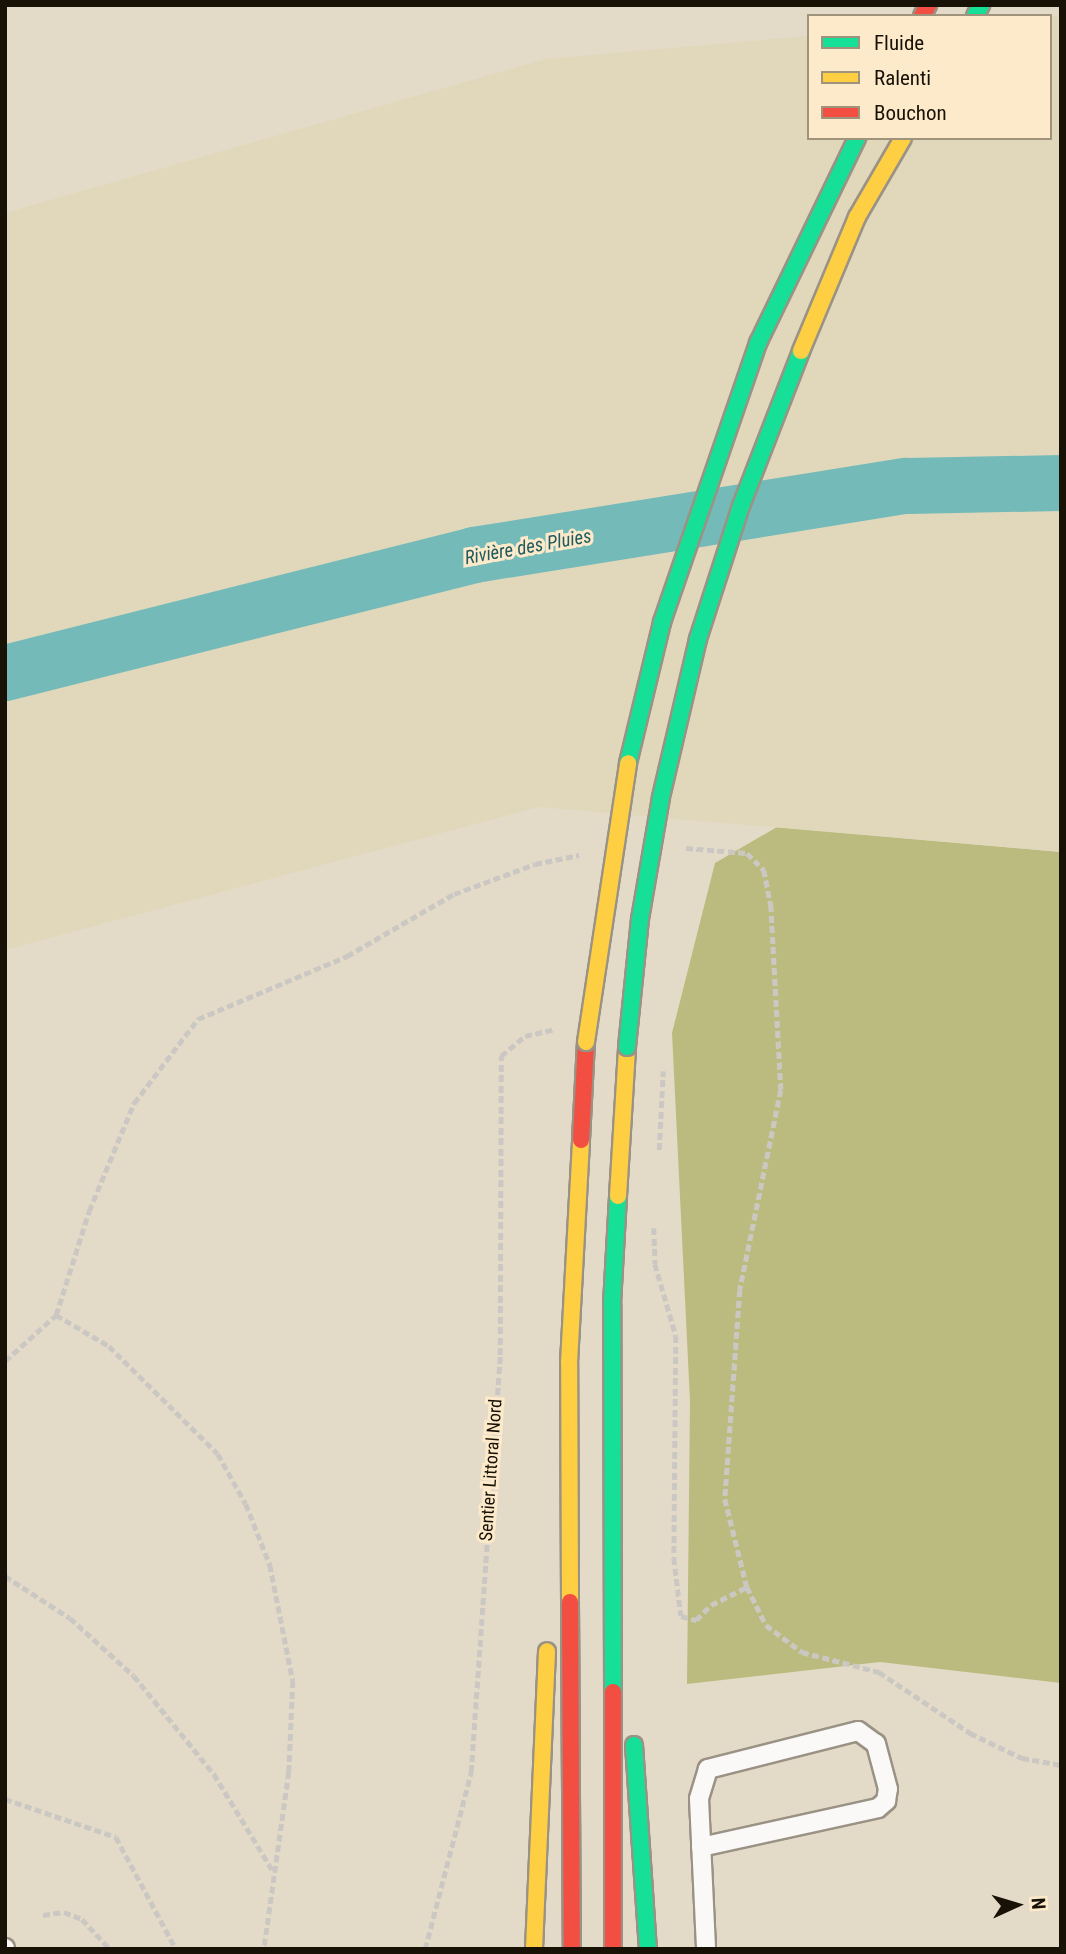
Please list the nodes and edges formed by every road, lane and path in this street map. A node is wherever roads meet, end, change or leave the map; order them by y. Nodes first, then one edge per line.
1 (856, 140) edge
2 (902, 140) edge
3 (682, 848) dead end
4 (583, 855) dead end
5 (563, 1029) dead end
6 (662, 1064) dead end
7 (658, 1166) dead end
8 (655, 1216) dead end
9 (55, 1315) junction
10 (5, 1361) edge
11 (569, 1363) junction
12 (611, 1525) junction
13 (5, 1576) edge
14 (551, 1579) dead end
15 (747, 1587) junction
16 (548, 1632) dead end
17 (540, 1764) junction
18 (1061, 1765) edge
19 (5, 1799) edge
20 (701, 1847) junction
21 (273, 1871) junction
22 (43, 1915) dead end
23 (110, 1949) edge
24 (176, 1949) edge
25 (264, 1949) edge
26 (425, 1949) edge
27 (520, 1949) edge
28 (534, 1949) edge
29 (572, 1949) edge
30 (613, 1949) edge
31 (648, 1949) edge
32 (706, 1949) edge

1 - 11 highway, bridge
2 - 12 highway, bridge
3 - 15 path
4 - 9 path
5 - 26 path, Sentier Littoral Nord
6 - 7 path
8 - 15 path
9 - 10 path
9 - 21 path
11 - 14 highway
11 - 29 highway
12 - 30 highway
12 - 31 highway
13 - 21 path
15 - 18 path
16 - 17 highway
17 - 27 lane
17 - 28 highway
19 - 24 path
20 - 20 lane
20 - 32 lane
21 - 25 path
22 - 23 path

